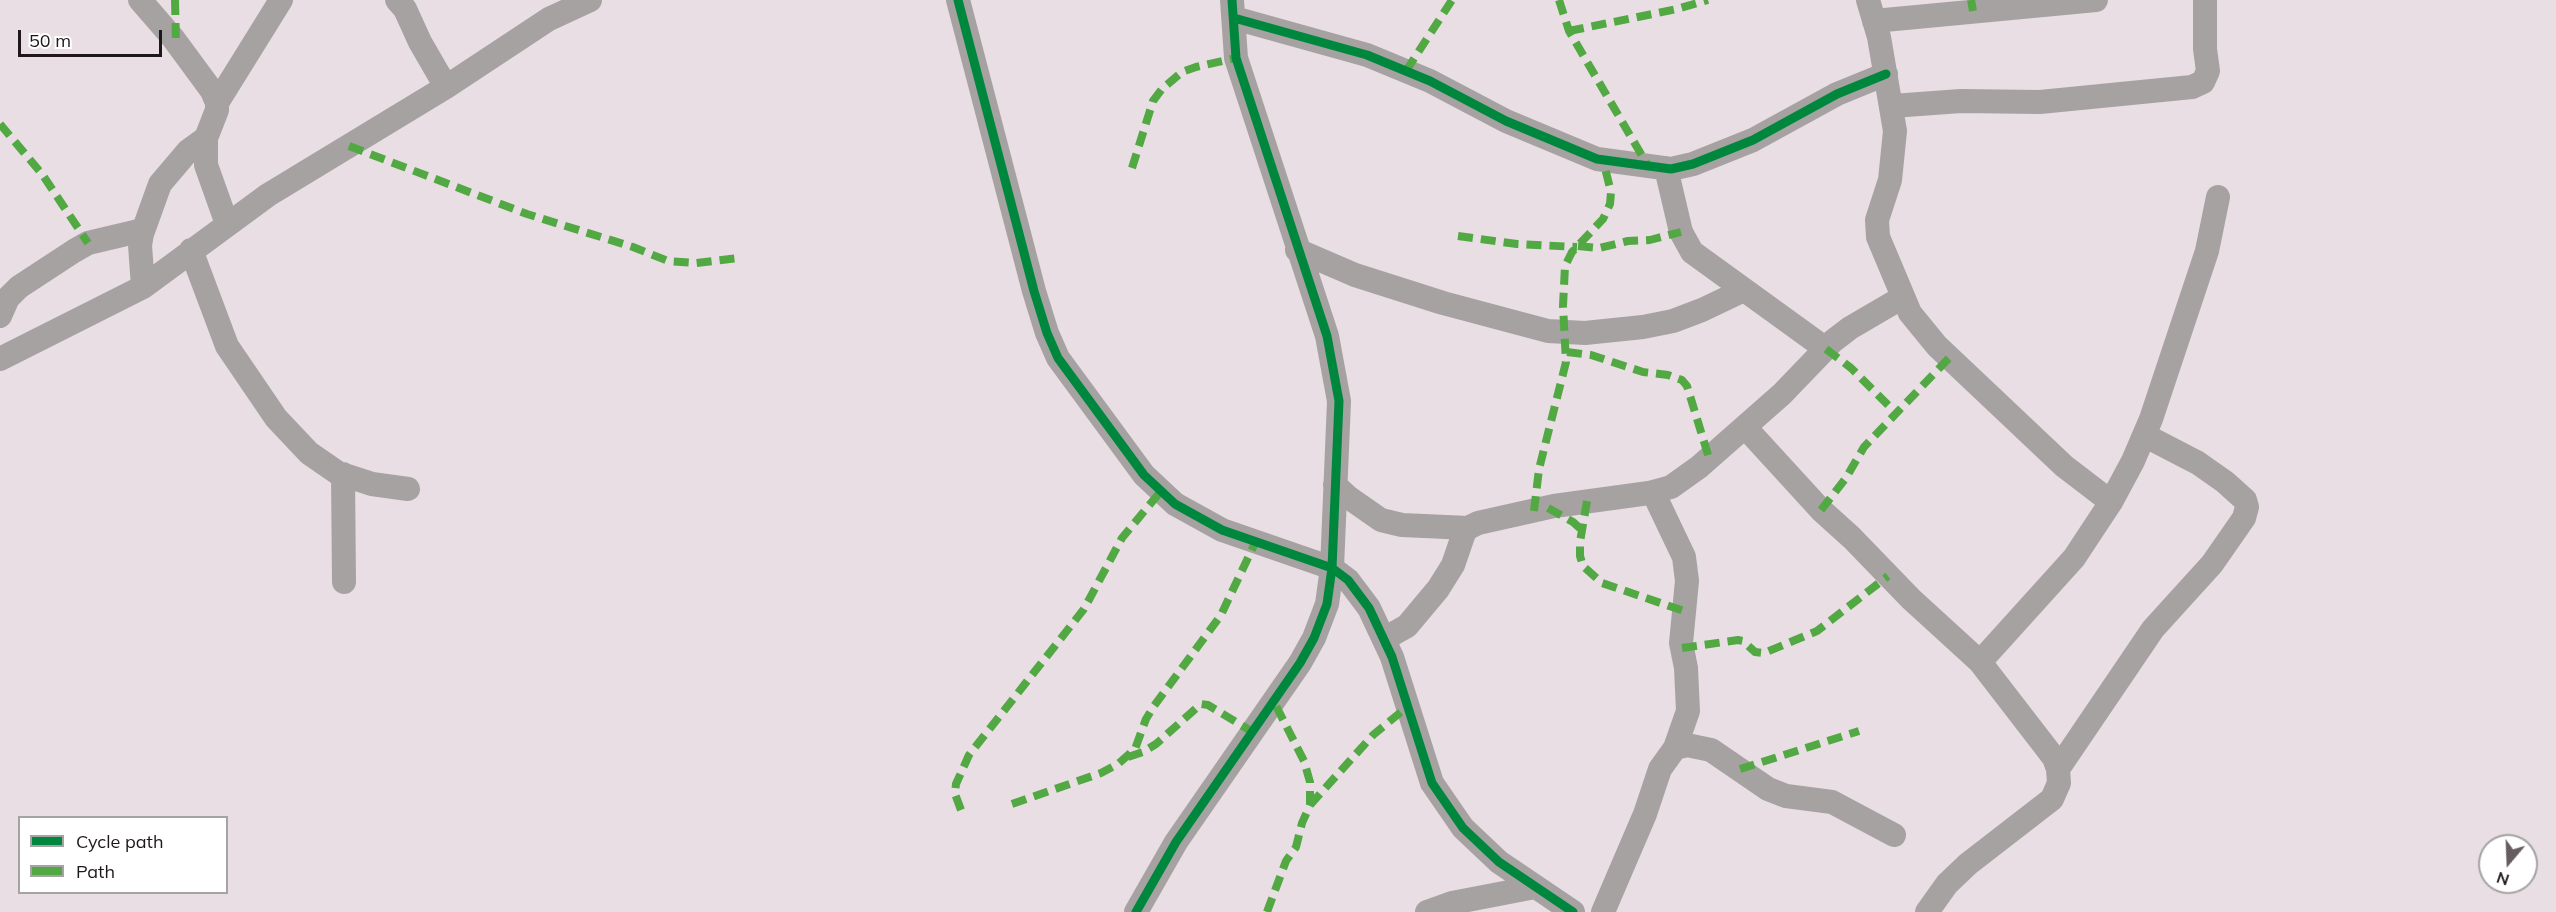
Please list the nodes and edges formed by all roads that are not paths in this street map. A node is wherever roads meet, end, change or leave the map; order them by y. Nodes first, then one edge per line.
1 (140, 0) edge
2 (281, 0) edge
3 (397, 0) edge
4 (590, 0) edge
5 (958, 0) edge
6 (2096, 0) edge
7 (2205, 0) edge
8 (1233, 9) edge
9 (1871, 11) edge
10 (1886, 74) junction
11 (447, 87) junction
12 (217, 103) junction
13 (1892, 106) junction
14 (206, 138) junction
15 (1666, 168) junction
16 (2218, 197) dead end
17 (227, 224) junction
18 (143, 230) junction
19 (191, 250) junction
20 (1298, 250) junction
21 (143, 287) junction
22 (1744, 290) junction
23 (1903, 297) junction
24 (0, 316) edge
25 (1826, 349) junction
26 (0, 359) edge
27 (1745, 427) junction
28 (2144, 435) junction
29 (343, 474) junction
30 (1335, 484) junction
31 (408, 489) dead end
32 (1653, 492) junction
33 (2111, 502) junction
34 (1468, 528) junction
35 (1332, 568) junction
36 (344, 582) dead end
37 (1384, 639) junction
38 (1980, 663) junction
39 (1676, 748) junction
40 (2058, 769) junction
41 (1894, 835) dead end
42 (1535, 887) junction
43 (1136, 912) edge
44 (1427, 912) edge
45 (1573, 912) edge
46 (1603, 912) edge
47 (1927, 912) edge

1 - 12 street
2 - 12 street
3 - 11 street
4 - 11 street
5 - 35 street
6 - 9 street
7 - 13 street
8 - 15 street
8 - 20 street
9 - 10 street
10 - 13 street
10 - 15 street
11 - 17 street
12 - 14 street
13 - 23 street
14 - 17 street
14 - 18 street
15 - 22 street
16 - 28 street
17 - 19 street
18 - 21 street
18 - 24 street
19 - 21 street
19 - 29 street
20 - 22 street
20 - 30 street
21 - 26 street
22 - 25 street
23 - 25 street
23 - 33 street
25 - 27 street
27 - 32 street
27 - 38 street
28 - 33 street
28 - 40 street
29 - 31 street
29 - 36 street
30 - 34 street
30 - 35 street
32 - 34 street
32 - 39 street
33 - 38 street
34 - 37 street
35 - 37 street
35 - 43 street
37 - 42 street
38 - 40 street
39 - 41 street
39 - 46 street
40 - 47 street
42 - 44 street
42 - 45 street

